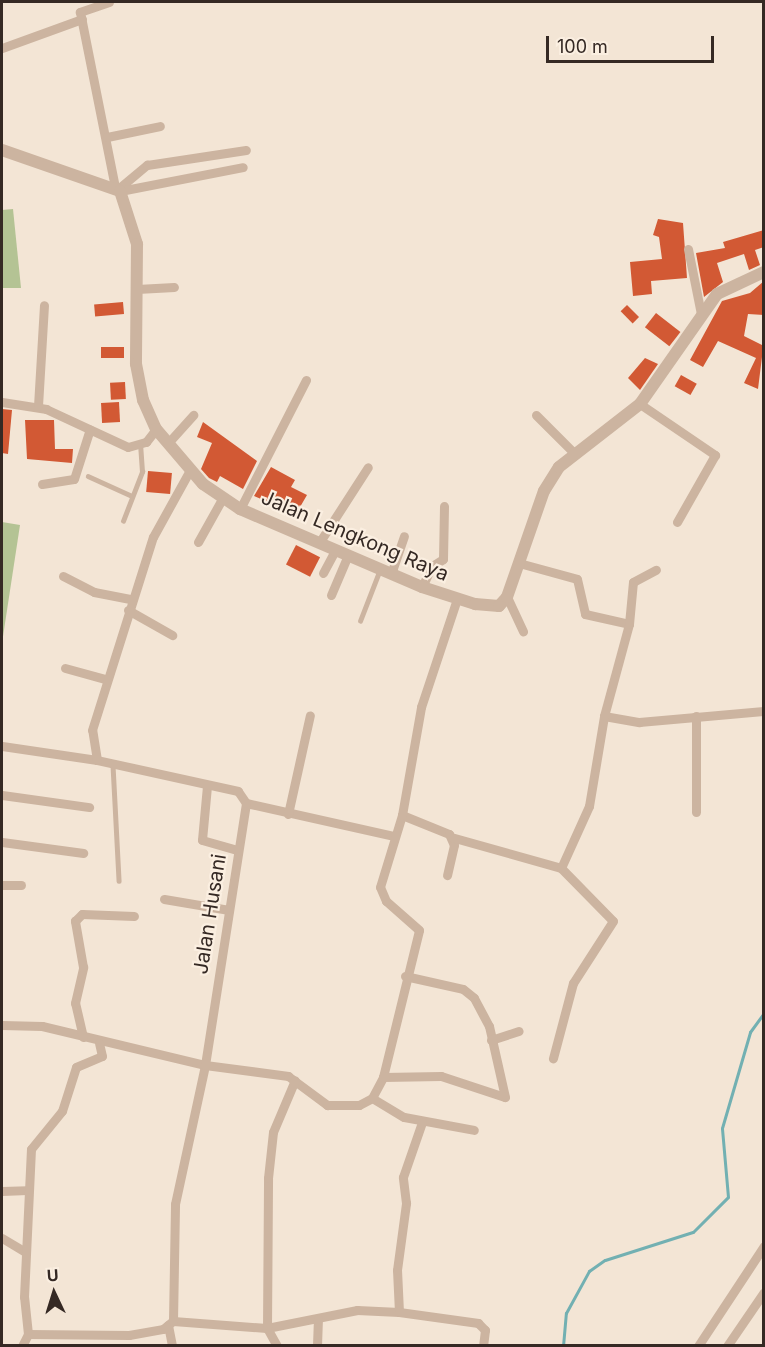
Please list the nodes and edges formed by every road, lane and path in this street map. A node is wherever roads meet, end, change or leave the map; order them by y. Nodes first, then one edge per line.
1 (78, 2) edge
2 (109, 2) edge
3 (81, 16) junction
4 (2, 48) edge
5 (160, 126) dead end
6 (107, 137) junction
7 (2, 150) edge
8 (246, 150) dead end
9 (243, 167) dead end
10 (117, 189) junction
11 (688, 249) dead end
12 (764, 272) edge
13 (174, 287) dead end
14 (137, 289) junction
15 (44, 305) dead end
16 (701, 314) junction
17 (306, 380) dead end
18 (2, 402) edge
19 (640, 404) junction
20 (38, 406) junction
21 (193, 415) dead end
22 (536, 415) dead end
23 (90, 429) junction
24 (156, 429) junction
25 (168, 443) junction
26 (140, 446) junction
27 (574, 453) junction
28 (368, 467) dead end
29 (190, 470) junction
30 (88, 476) dead end
31 (42, 484) dead end
32 (203, 484) junction
33 (183, 485) junction
34 (132, 496) junction
35 (222, 499) junction
36 (444, 506) dead end
37 (240, 509) junction
38 (123, 521) dead end
39 (677, 522) dead end
40 (404, 536) dead end
41 (198, 542) dead end
42 (319, 543) junction
43 (335, 550) junction
44 (348, 555) junction
45 (519, 562) junction
46 (656, 570) dead end
47 (386, 572) junction
48 (323, 573) dead end
49 (63, 576) dead end
50 (422, 587) junction
51 (331, 595) dead end
52 (507, 597) junction
53 (131, 599) junction
54 (457, 599) junction
55 (128, 610) junction
56 (360, 621) dead end
57 (629, 624) junction
58 (523, 632) dead end
59 (172, 635) dead end
60 (65, 668) dead end
61 (105, 679) junction
62 (764, 711) edge
63 (310, 715) dead end
64 (604, 716) junction
65 (696, 716) junction
66 (2, 746) edge
67 (97, 760) junction
68 (113, 765) junction
69 (207, 786) junction
70 (2, 795) edge
71 (246, 803) junction
72 (89, 807) dead end
73 (696, 812) dead end
74 (288, 814) junction
75 (402, 815) junction
76 (394, 836) junction
77 (451, 837) junction
78 (2, 842) edge
79 (238, 850) junction
80 (83, 853) dead end
81 (561, 868) junction
82 (447, 875) dead end
83 (119, 881) dead end
84 (2, 885) edge
85 (21, 885) dead end
86 (164, 899) dead end
87 (229, 910) junction
88 (134, 916) dead end
89 (405, 976) junction
90 (2, 1025) edge
91 (519, 1031) dead end
92 (83, 1037) junction
93 (491, 1040) junction
94 (99, 1043) junction
95 (553, 1058) dead end
96 (205, 1065) junction
97 (383, 1077) junction
98 (295, 1080) junction
99 (372, 1098) junction
100 (422, 1122) junction
101 (474, 1130) dead end
102 (27, 1190) junction
103 (2, 1191) edge
104 (2, 1238) edge
105 (764, 1246) edge
106 (25, 1252) junction
107 (764, 1292) edge
108 (399, 1312) junction
109 (318, 1319) junction
110 (170, 1323) junction
111 (267, 1328) junction
112 (28, 1334) junction
113 (129, 1335) junction
114 (22, 1346) edge
115 (128, 1346) edge
116 (172, 1346) edge
117 (277, 1346) edge
118 (317, 1346) edge
119 (483, 1346) edge
120 (698, 1346) edge
121 (727, 1346) edge

1 - 3 street
2 - 3 street
3 - 4 street
3 - 6 street
5 - 6 street
6 - 10 street
7 - 10 street
8 - 10 street
9 - 10 street
10 - 14 street, Jalan Lengkong Raya
11 - 16 street
12 - 16 street
13 - 14 street
14 - 24 street, Jalan Lengkong Raya
15 - 20 street
16 - 19 street
17 - 37 street
18 - 20 street
19 - 27 street
19 - 39 street
20 - 23 street
21 - 25 street
22 - 27 street
23 - 26 street
23 - 31 street
24 - 25 street, Jalan Lengkong Raya
24 - 26 street
25 - 29 street, Jalan Lengkong Raya
26 - 34 lane
27 - 45 street
28 - 42 street
29 - 32 street, Jalan Lengkong Raya
29 - 33 street
30 - 34 lane
32 - 33 street
32 - 35 street, Jalan Lengkong Raya
33 - 53 street
34 - 38 lane
35 - 37 street, Jalan Lengkong Raya
35 - 41 street
36 - 50 street
37 - 42 street, Jalan Lengkong Raya
40 - 47 street
42 - 43 street, Jalan Lengkong Raya
43 - 44 street, Jalan Lengkong Raya
43 - 48 street
44 - 47 street, Jalan Lengkong Raya
44 - 51 street
45 - 52 street
45 - 57 street
46 - 57 street
47 - 50 street, Jalan Lengkong Raya
47 - 56 lane
49 - 53 street
50 - 54 street, Jalan Lengkong Raya
52 - 54 street, Jalan Lengkong Raya
52 - 58 street
53 - 55 street
54 - 75 street
55 - 59 street
55 - 61 street
57 - 64 street
60 - 61 street
61 - 67 street
62 - 65 street
63 - 74 street
64 - 65 street
64 - 81 street
65 - 73 street
66 - 67 street
67 - 68 street
68 - 69 street
68 - 83 lane
69 - 71 street
69 - 79 street
70 - 72 street
71 - 74 street
71 - 79 street, Jalan Husani
74 - 76 street
75 - 76 street
75 - 77 street
76 - 89 street
77 - 81 street
77 - 82 street
78 - 80 street
79 - 87 street, Jalan Husani
81 - 95 street
84 - 85 street
86 - 87 street
87 - 96 street, Jalan Husani
88 - 92 street
89 - 93 street
89 - 97 street
90 - 92 street
91 - 93 street
92 - 94 street
93 - 97 street
94 - 96 street
94 - 102 street
96 - 98 street
96 - 110 street, Jalan Husani
97 - 99 street
98 - 99 street
98 - 111 street
99 - 100 street
100 - 101 street
100 - 108 street
102 - 103 street
102 - 106 street
104 - 106 street
105 - 120 street
106 - 112 street
107 - 121 street
108 - 109 street
108 - 119 street
109 - 111 street
109 - 118 street
110 - 111 street
110 - 113 street
110 - 116 street, Jalan Husani
111 - 117 street
112 - 113 street
112 - 114 street
113 - 115 street

